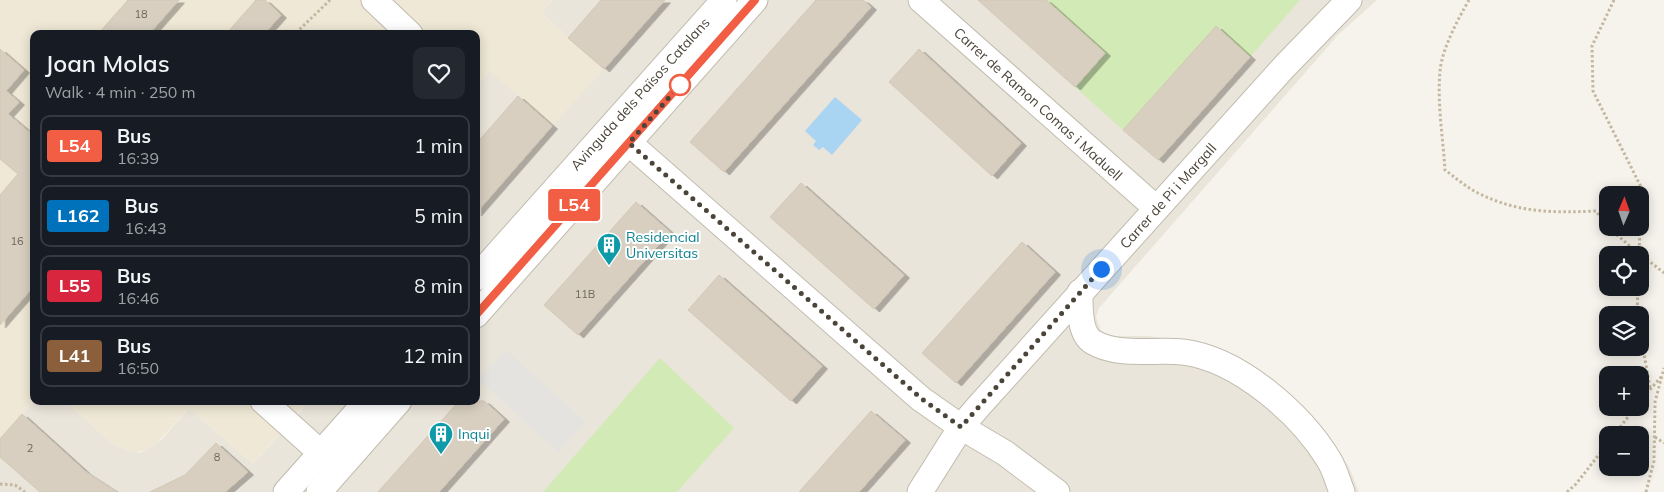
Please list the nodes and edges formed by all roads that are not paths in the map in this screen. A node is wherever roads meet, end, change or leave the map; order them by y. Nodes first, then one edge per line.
1 (374, 0) edge
2 (724, 0) edge
3 (755, 0) edge
4 (921, 0) edge
5 (1349, 0) edge
6 (406, 30) edge
7 (629, 143) junction
8 (1156, 208) junction
9 (480, 274) edge
10 (1080, 292) junction
11 (480, 311) edge
12 (267, 405) edge
13 (363, 405) edge
14 (395, 405) edge
15 (961, 427) junction
16 (321, 453) junction
17 (286, 492) edge
18 (319, 492) edge
19 (920, 492) edge
20 (1056, 492) edge
21 (1342, 492) edge

1 - 6 street
2 - 9 street, Avinguda dels Països Catalans
3 - 7 street, Avinguda dels Països Catalans
4 - 8 street, Carrer de Ramon Comas i Maduell
5 - 8 street, Carrer de Pi i Margall
7 - 11 street, Avinguda dels Països Catalans
7 - 15 street
8 - 10 street, Carrer de Pi i Margall
10 - 15 street, Carrer de Pi i Margall
10 - 21 street
12 - 16 street
13 - 16 street
14 - 18 street
15 - 19 street, Carrer de Pi i Margall
15 - 20 street
16 - 17 street

